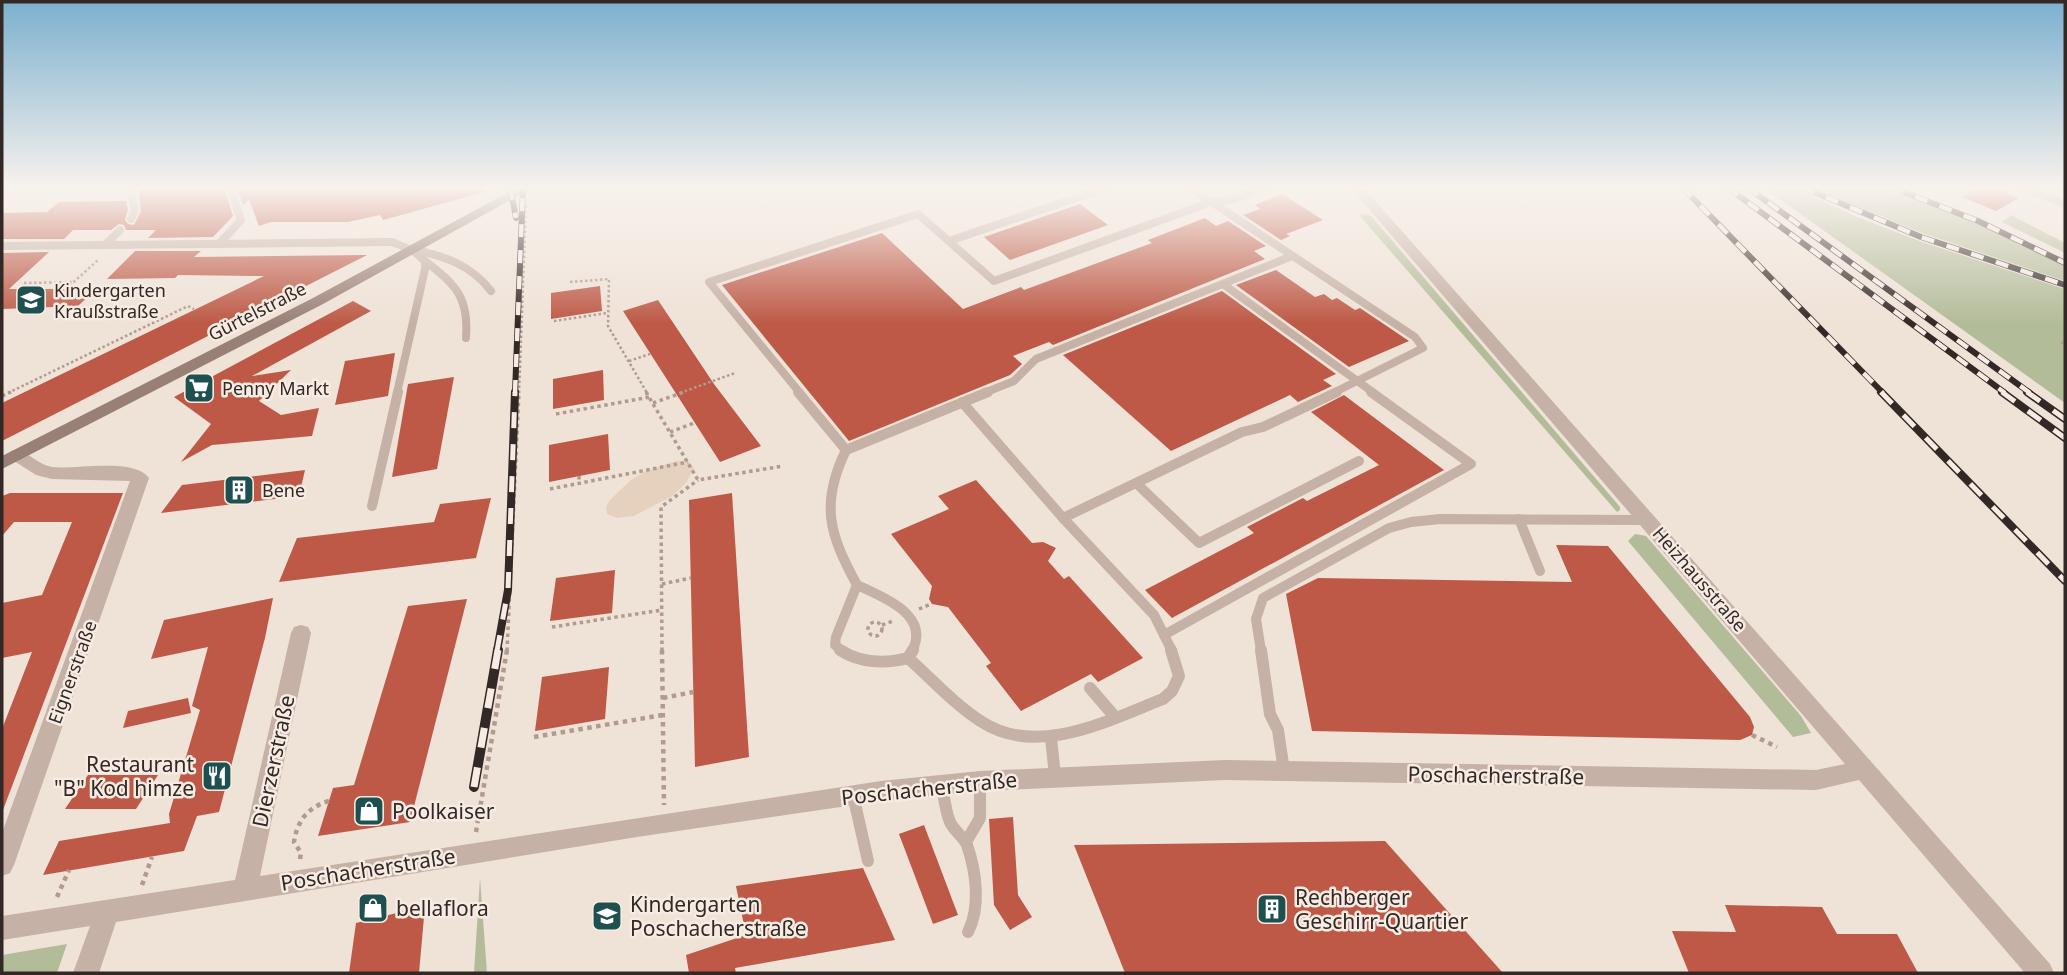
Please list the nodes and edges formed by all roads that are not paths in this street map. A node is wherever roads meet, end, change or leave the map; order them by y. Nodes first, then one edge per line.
1 (118, 232) edge
2 (230, 232) edge
3 (445, 232) edge
4 (861, 232) edge
5 (938, 232) edge
6 (976, 232) edge
7 (1125, 232) edge
8 (1257, 232) edge
9 (1396, 232) edge
10 (949, 242) junction
11 (219, 244) junction
12 (2, 246) edge
13 (411, 249) junction
14 (102, 252) junction
15 (1292, 256) junction
16 (425, 261) junction
17 (1223, 284) junction
18 (491, 291) dead end
19 (466, 338) dead end
20 (1358, 381) junction
21 (962, 402) junction
22 (846, 450) junction
23 (9, 459) edge
24 (1359, 461) dead end
25 (1136, 483) junction
26 (372, 506) dead end
27 (1063, 518) junction
28 (1519, 519) junction
29 (1647, 520) junction
30 (1541, 571) dead end
31 (857, 585) junction
32 (301, 632) dead end
33 (1164, 635) junction
34 (908, 658) junction
35 (1090, 688) dead end
36 (1115, 717) junction
37 (1051, 738) junction
38 (1866, 769) junction
39 (1284, 771) junction
40 (1055, 776) junction
41 (980, 781) junction
42 (942, 784) junction
43 (853, 795) junction
44 (967, 842) junction
45 (868, 861) dead end
46 (2, 865) edge
47 (245, 889) junction
48 (107, 911) junction
49 (2, 928) edge
50 (968, 932) dead end
51 (86, 973) edge
52 (2041, 973) edge

1 - 14 lane
2 - 11 lane
3 - 13 main road, Gürtelstraße
4 - 22 lane
5 - 10 lane
6 - 10 lane
7 - 10 lane
8 - 15 lane
9 - 29 street, Heizhausstraße
11 - 13 street
11 - 14 street
12 - 14 street
13 - 16 lane
13 - 18 lane
13 - 23 main road, Gürtelstraße
15 - 17 lane
15 - 20 lane
16 - 19 lane
16 - 26 lane
17 - 20 lane
17 - 21 lane
20 - 25 lane
20 - 33 lane
21 - 22 lane
21 - 27 lane
22 - 31 lane
23 - 46 street, Eignerstraße
24 - 25 lane
25 - 27 lane
27 - 33 lane
28 - 29 lane
28 - 30 lane
28 - 39 lane
29 - 38 street, Heizhausstraße
31 - 34 lane
31 - 34 lane
32 - 47 street, Dierzerstraße
33 - 36 lane
34 - 37 lane
35 - 36 lane
36 - 37 lane
37 - 40 lane
38 - 39 street, Poschacherstraße
38 - 52 street, Heizhausstraße
39 - 40 street, Poschacherstraße
40 - 41 street, Poschacherstraße
41 - 42 street, Poschacherstraße
41 - 44 lane
42 - 43 street, Poschacherstraße
42 - 44 lane
43 - 45 lane
43 - 47 street, Poschacherstraße
44 - 50 lane
47 - 48 street, Poschacherstraße
48 - 49 street, Poschacherstraße
48 - 51 street

